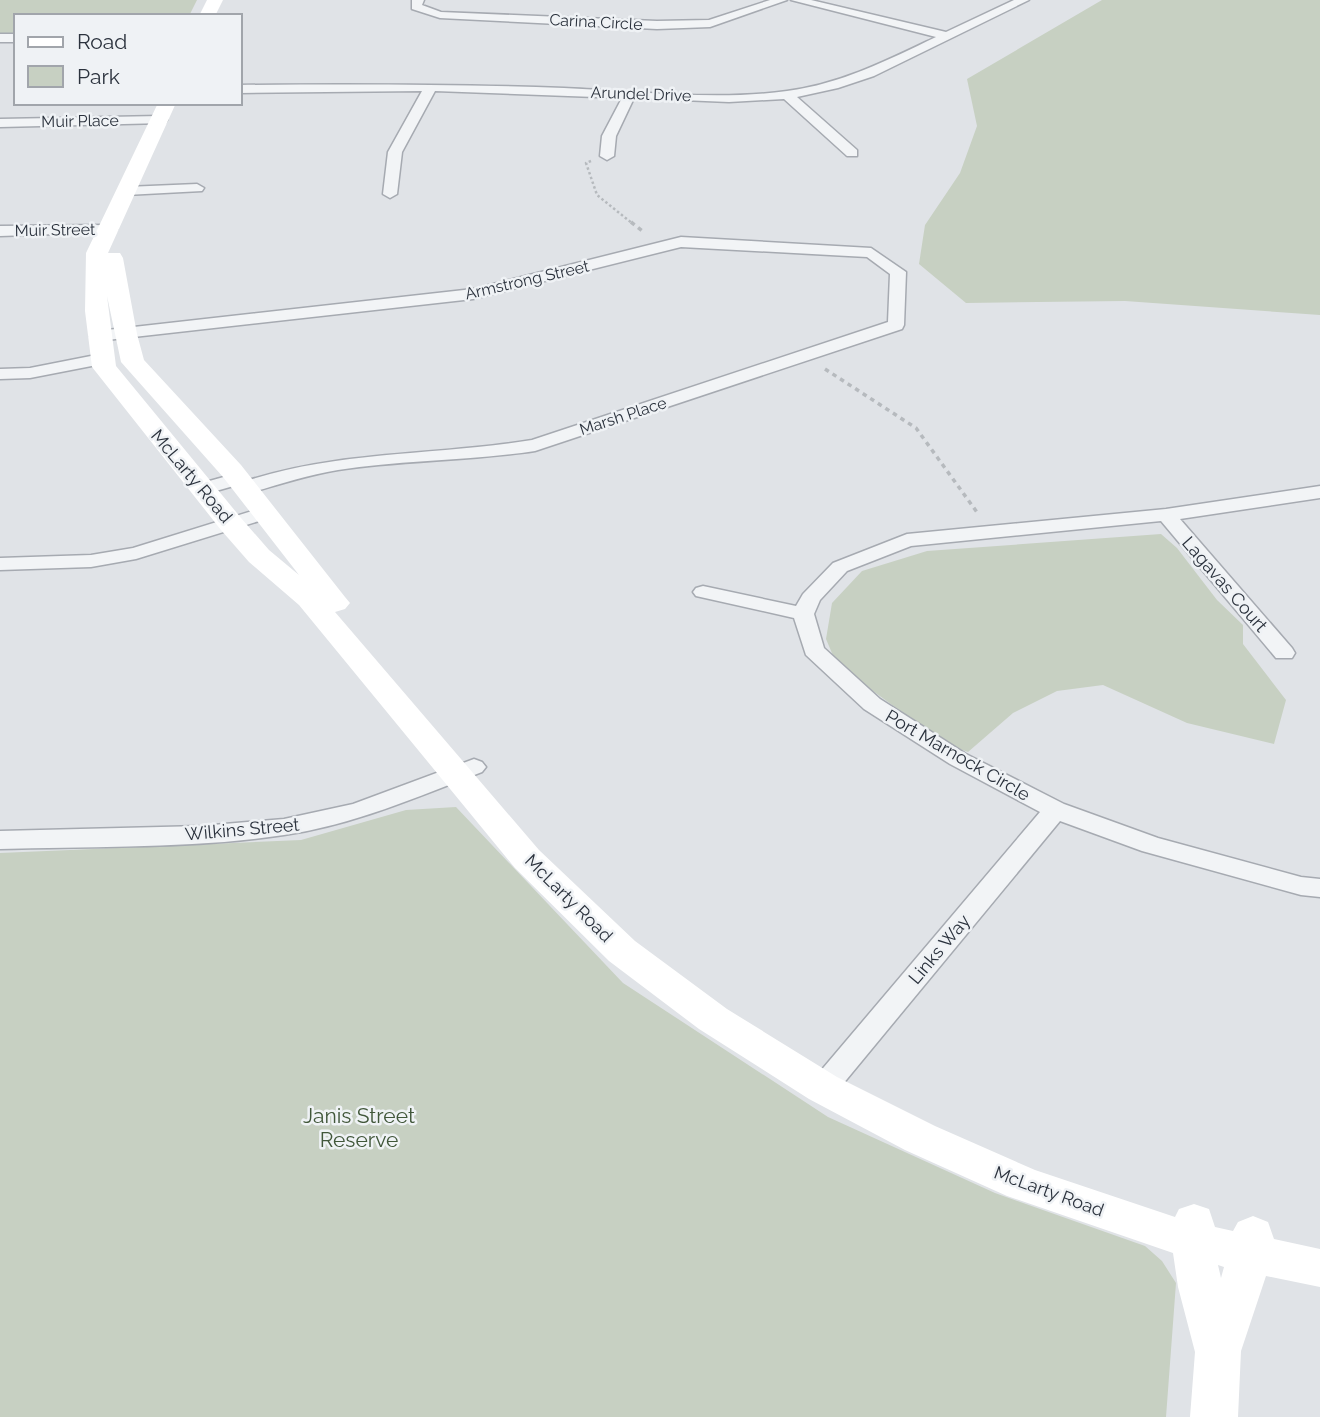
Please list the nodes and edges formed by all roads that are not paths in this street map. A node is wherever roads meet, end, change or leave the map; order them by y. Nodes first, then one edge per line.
1 (418, 0) edge
2 (781, 0) edge
3 (797, 0) edge
4 (1023, 0) edge
5 (597, 9) dead end
6 (591, 22) junction
7 (948, 36) junction
8 (431, 87) junction
9 (242, 89) edge
10 (630, 94) junction
11 (788, 95) junction
12 (164, 112) edge
13 (0, 123) edge
14 (852, 153) dead end
15 (607, 156) road end
16 (197, 188) dead end
17 (126, 191) junction
18 (390, 194) dead end
19 (110, 229) junction
20 (0, 231) edge
21 (896, 325) joint
22 (125, 334) junction
23 (103, 359) junction
24 (133, 362) junction
25 (0, 374) edge
26 (238, 480) junction
27 (202, 489) junction
28 (1320, 492) edge
29 (265, 513) junction
30 (1166, 515) junction
31 (231, 524) junction
32 (0, 564) edge
33 (703, 592) dead end
34 (803, 614) junction
35 (1284, 653) dead end
36 (465, 770) junction
37 (1055, 810) junction
38 (0, 840) edge
39 (1320, 888) edge
40 (830, 1079) junction
41 (1194, 1230) junction
42 (1252, 1245) junction
43 (1320, 1248) edge
44 (1320, 1268) edge
45 (1218, 1351) junction
46 (1214, 1417) edge

1 - 6 street, Carina Circle
2 - 6 street, Carina Circle
3 - 7 street
4 - 7 street, Arundel Drive
5 - 6 street
7 - 11 street, Arundel Drive
8 - 9 street, Arundel Drive
8 - 10 street, Arundel Drive
8 - 18 street
10 - 11 street, Arundel Drive
10 - 15 street
11 - 14 street
12 - 13 street, Muir Place
12 - 17 street, McLarty Road
16 - 17 street
17 - 19 street, McLarty Road
19 - 20 street, Muir Street
19 - 22 street, McLarty Road
19 - 23 street, McLarty Road
21 - 22 street, Armstrong Street
21 - 26 street, Marsh Place
22 - 23 street, Armstrong Street
22 - 24 street, McLarty Road
23 - 24 street
23 - 25 street
23 - 27 street, McLarty Road
24 - 26 street, McLarty Road
26 - 27 street
26 - 29 street, McLarty Road
27 - 31 street, McLarty Road
28 - 30 street
29 - 31 street
29 - 36 street, McLarty Road
30 - 34 street
30 - 35 street, Lagavas Court
31 - 32 street
31 - 36 street, McLarty Road
33 - 34 street
34 - 37 street, Port Marnock Circle
36 - 38 street, Wilkins Street
36 - 40 street, McLarty Road
37 - 39 street, Port Marnock Circle
37 - 40 street, Links Way
40 - 41 street, McLarty Road
41 - 42 street, McLarty Road
41 - 45 street
42 - 43 street, McLarty Road
42 - 44 street, McLarty Road
42 - 45 street
45 - 46 street

